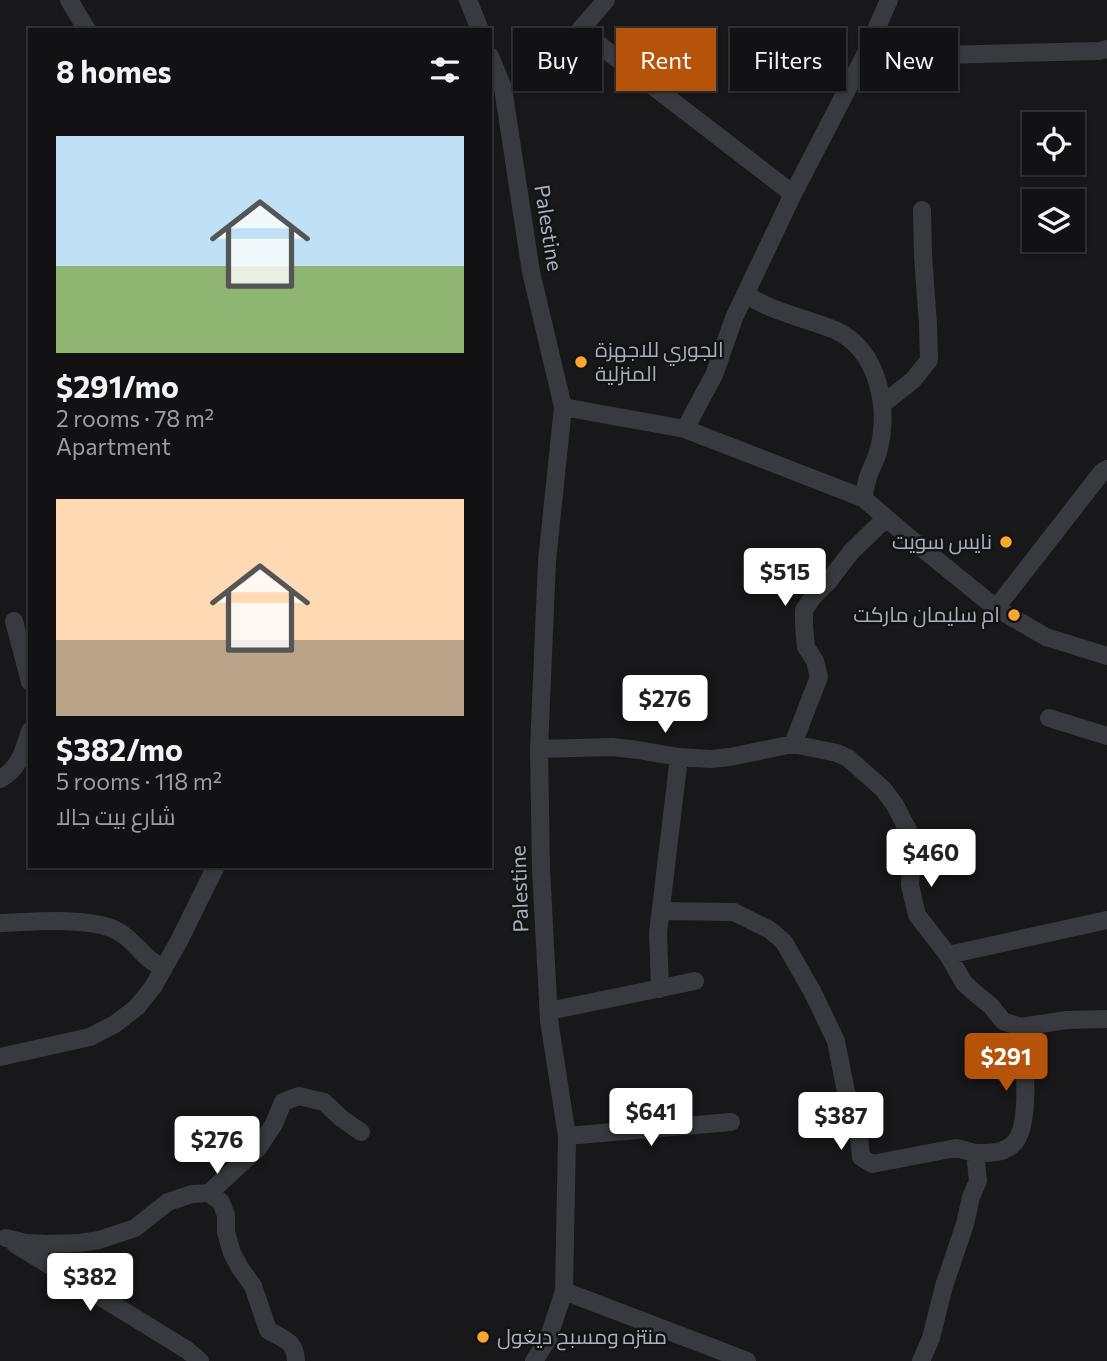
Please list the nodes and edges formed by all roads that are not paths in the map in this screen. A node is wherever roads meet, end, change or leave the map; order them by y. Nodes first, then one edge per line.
1 (69, 0) edge
2 (468, 0) edge
3 (606, 0) edge
4 (890, 0) edge
5 (86, 28) edge
6 (479, 28) edge
7 (877, 28) edge
8 (1107, 49) edge
9 (958, 55) edge
10 (492, 61) edge
11 (860, 65) edge
12 (793, 194) junction
13 (922, 210) dead end
14 (745, 294) junction
15 (883, 404) junction
16 (563, 407) junction
17 (685, 429) junction
18 (1107, 469) edge
19 (863, 498) junction
20 (886, 517) junction
21 (996, 608) junction
22 (14, 621) dead end
23 (1107, 656) edge
24 (28, 674) edge
25 (1049, 718) dead end
26 (1107, 736) edge
27 (28, 737) edge
28 (793, 744) junction
29 (540, 749) junction
30 (679, 757) junction
31 (0, 779) edge
32 (215, 868) edge
33 (661, 911) junction
34 (1107, 920) edge
35 (0, 923) edge
36 (948, 955) junction
37 (163, 968) junction
38 (695, 981) dead end
39 (660, 989) junction
40 (548, 1011) junction
41 (1107, 1019) edge
42 (1020, 1027) junction
43 (0, 1057) edge
44 (731, 1122) dead end
45 (361, 1132) dead end
46 (567, 1136) junction
47 (975, 1153) junction
48 (209, 1193) junction
49 (3, 1237) edge
50 (564, 1291) junction
51 (200, 1361) edge
52 (296, 1361) edge
53 (534, 1361) edge
54 (747, 1361) edge
55 (920, 1361) edge

1 - 5 street
2 - 6 street
3 - 12 street
4 - 7 street
8 - 9 street
10 - 16 street, Palestine
11 - 12 street
12 - 14 street
13 - 15 street
14 - 15 street
14 - 17 street
15 - 19 street
16 - 17 street
16 - 29 street, Palestine
17 - 19 street
18 - 21 street
19 - 20 street
20 - 21 street
20 - 28 street
21 - 23 street
22 - 24 street
25 - 26 street
27 - 31 street
28 - 30 street
28 - 36 street
29 - 30 street
29 - 40 street, Palestine
30 - 33 street
32 - 37 street
33 - 39 street
33 - 47 street
34 - 36 street
35 - 37 street
36 - 42 street
37 - 43 street
38 - 39 street
39 - 40 street
40 - 46 street, Palestine
41 - 42 street
42 - 47 street
44 - 46 street
45 - 48 street
46 - 50 street, Palestine
47 - 55 street
48 - 49 street
48 - 52 street
49 - 51 street
50 - 53 street, Palestine
50 - 54 street

